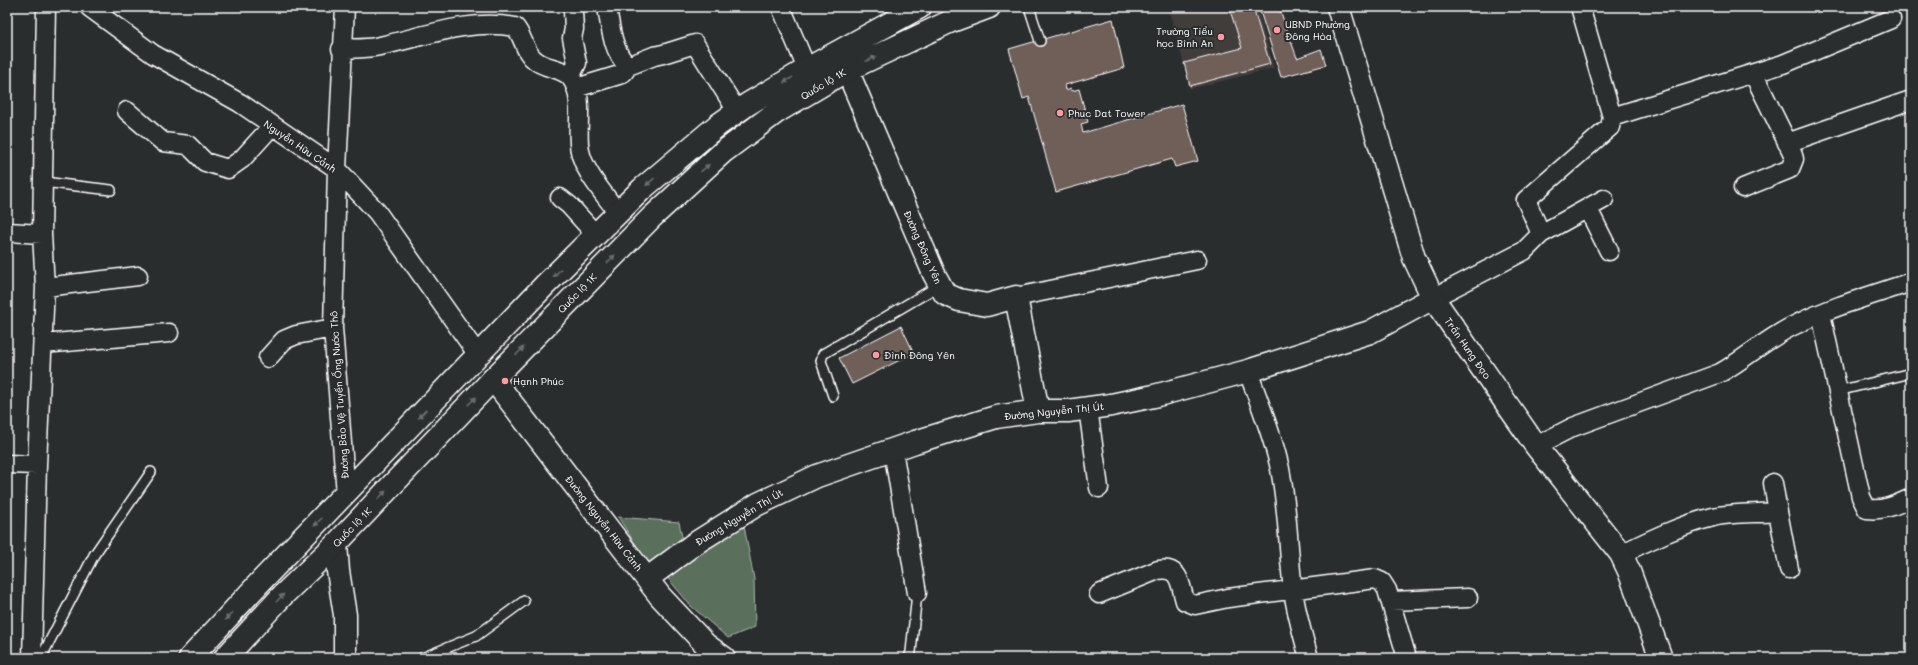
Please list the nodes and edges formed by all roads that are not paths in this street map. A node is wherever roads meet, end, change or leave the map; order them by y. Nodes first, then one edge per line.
1 (46, 7) edge
2 (89, 7) edge
3 (345, 7) edge
4 (574, 7) edge
5 (607, 7) edge
6 (781, 7) edge
7 (920, 7) edge
8 (988, 7) edge
9 (1029, 7) edge
10 (1338, 7) edge
11 (1580, 7) edge
12 (946, 15) edge
13 (1891, 19) dead end
14 (1040, 41) dead end
15 (341, 49) junction
16 (628, 66) junction
17 (807, 69) junction
18 (847, 70) junction
19 (1754, 75) junction
20 (573, 83) junction
21 (1911, 100) edge
22 (126, 111) dead end
23 (737, 111) junction
24 (1612, 118) junction
25 (272, 126) junction
26 (1787, 143) junction
27 (337, 169) junction
28 (43, 182) junction
29 (1743, 188) dead end
30 (111, 190) dead end
31 (560, 198) dead end
32 (1604, 199) dead end
33 (1588, 209) junction
34 (618, 213) junction
35 (7, 232) edge
36 (42, 234) junction
37 (1541, 234) junction
38 (596, 235) junction
39 (1609, 251) dead end
40 (1197, 260) dead end
41 (138, 276) dead end
42 (1911, 282) edge
43 (940, 285) junction
44 (44, 287) junction
45 (1016, 297) junction
46 (1433, 298) junction
47 (1821, 314) junction
48 (333, 328) junction
49 (169, 334) dead end
50 (43, 344) junction
51 (478, 355) junction
52 (268, 358) dead end
53 (1248, 371) junction
54 (1911, 373) edge
55 (493, 379) junction
56 (1838, 391) junction
57 (833, 396) dead end
58 (1088, 408) junction
59 (1038, 411) junction
60 (1536, 446) junction
61 (893, 450) junction
62 (7, 464) edge
63 (37, 465) junction
64 (151, 472) dead end
65 (1773, 482) dead end
66 (1099, 488) dead end
67 (346, 494) junction
68 (1911, 498) edge
69 (1778, 512) junction
70 (336, 544) junction
71 (1621, 554) junction
72 (1789, 569) dead end
73 (648, 578) junction
74 (1293, 589) junction
75 (917, 593) joint
76 (1099, 594) dead end
77 (1468, 598) dead end
78 (1391, 600) junction
79 (524, 601) dead end
80 (718, 656) edge
81 (32, 658) edge
82 (41, 658) edge
83 (190, 658) edge
84 (225, 658) edge
85 (345, 658) edge
86 (422, 658) edge
87 (909, 658) edge
88 (1309, 658) edge
89 (1407, 658) edge
90 (1661, 658) edge

1 - 28 street
2 - 25 street, Nguyễn Hữu Cảnh
3 - 15 street, Đường Bảo Vệ Tuyến Ống Nước Thô
4 - 20 street
5 - 16 street
6 - 17 street
7 - 17 main road, Quốc lộ 1K
8 - 12 main road, Quốc lộ 1K
9 - 14 lane
10 - 46 main road, Trần Hưng Đạo
11 - 24 street
18 -> 12 main road, Quốc lộ 1K
13 - 19 street
15 - 20 street
15 - 27 street, Đường Bảo Vệ Tuyến Ống Nước Thô
16 - 20 street
16 - 23 street
17 -> 23 main road, Quốc lộ 1K
18 - 43 main road, Đường Đông Yên
55 -> 18 main road, Quốc lộ 1K
19 - 24 street
19 - 26 street
20 - 34 street
21 - 26 street
22 - 25 street
23 -> 34 main road, Quốc lộ 1K
24 - 37 street
25 - 27 street, Nguyễn Hữu Cảnh
26 - 29 street
27 - 48 street, Đường Bảo Vệ Tuyến Ống Nước Thô
27 - 51 street, Nguyễn Hữu Cảnh
28 - 30 lane
28 - 36 street
31 - 38 street
32 - 33 street
33 - 37 street
33 - 39 street
34 - 38 main road, Quốc lộ 1K
35 - 36 street
36 - 44 street
37 - 46 street
38 -> 51 main road, Quốc lộ 1K
40 - 45 street
41 - 44 street
42 - 47 street
43 - 45 main road, Đường Đông Yên
43 - 57 lane
44 - 50 street
45 - 59 main road
46 - 53 main road, Đường Nguyễn Thị Út
46 - 60 main road, Trần Hưng Đạo
47 - 56 street
47 - 60 street
48 - 52 street
48 - 67 street, Đường Bảo Vệ Tuyến Ống Nước Thô
49 - 50 street
50 - 63 street
51 -> 67 main road, Quốc lộ 1K
53 - 58 main road, Đường Nguyễn Thị Út
53 - 74 street
54 - 56 lane
70 -> 55 main road, Quốc lộ 1K
55 - 73 main road, Đường Nguyễn Hữu Cảnh
56 - 68 street
58 - 59 main road, Đường Nguyễn Thị Út
58 - 66 street
59 - 61 main road, Đường Nguyễn Thị Út
60 - 71 main road, Trần Hưng Đạo
61 - 73 main road, Đường Nguyễn Thị Út
61 - 75 street
62 - 63 street
63 - 81 street
64 - 82 lane
65 - 69 street
67 -> 83 main road, Quốc lộ 1K
69 - 71 street
69 - 72 street
84 -> 70 main road, Quốc lộ 1K
70 - 85 main road
71 - 90 main road, Trần Hưng Đạo
73 - 80 main road, Đường Nguyễn Hữu Cảnh
74 - 76 street
74 - 78 street
74 - 88 street
75 - 87 lane
77 - 78 street
78 - 89 street
79 - 86 lane

